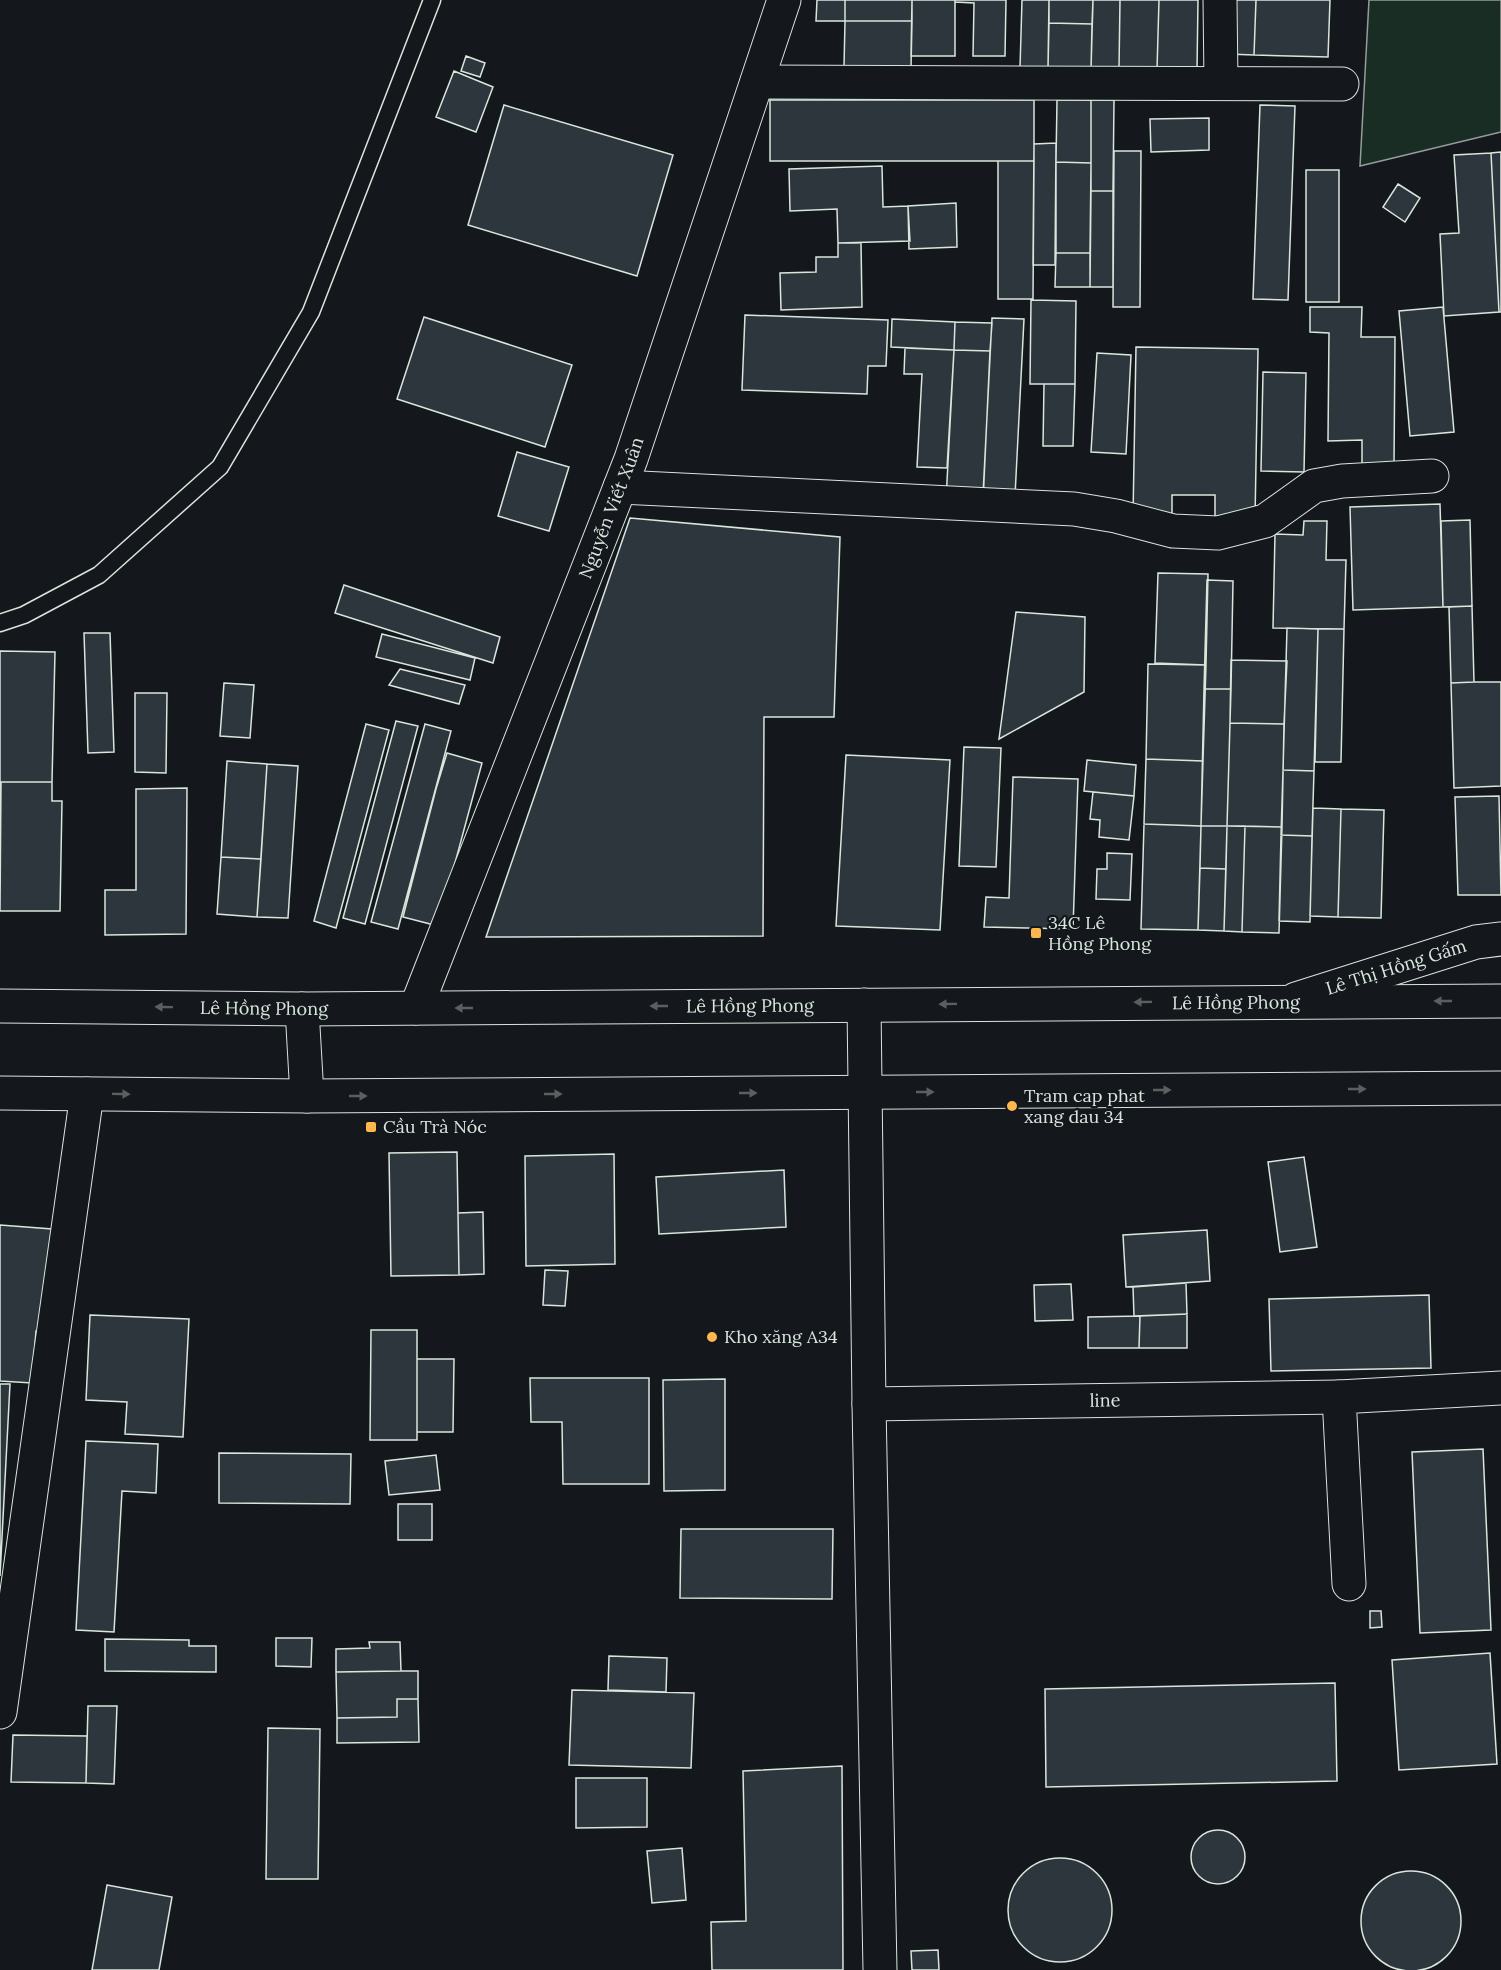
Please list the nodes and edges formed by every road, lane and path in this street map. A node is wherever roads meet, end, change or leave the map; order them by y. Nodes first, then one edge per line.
1 (432, 0) edge
2 (784, 0) edge
3 (1220, 0) edge
4 (757, 82) junction
5 (1221, 83) junction
6 (1342, 84) dead end
7 (1432, 476) dead end
8 (620, 487) junction
9 (0, 623) edge
10 (1501, 939) edge
11 (1291, 1001) junction
12 (1501, 1001) edge
13 (864, 1005) junction
14 (0, 1006) edge
15 (416, 1008) junction
16 (302, 1009) junction
17 (1501, 1088) edge
18 (867, 1092) junction
19 (0, 1093) edge
20 (87, 1094) junction
21 (307, 1096) junction
22 (1501, 1388) edge
23 (1339, 1396) junction
24 (869, 1404) junction
25 (1349, 1584) dead end
26 (0, 1712) edge
27 (880, 1970) edge

1 - 9 lane
2 - 4 main road, Nguyễn Viết Xuân
3 - 5 main road
4 - 5 main road
4 - 8 main road, Nguyễn Viết Xuân
5 - 6 main road
7 - 8 main road
8 - 15 main road, Nguyễn Viết Xuân
10 - 11 main road, Lê Thị Hồng Gấm
12 -> 11 main road, Lê Hồng Phong
11 -> 13 main road, Lê Hồng Phong
13 -> 15 main road, Lê Hồng Phong
13 - 18 main road
16 -> 14 main road, Lê Hồng Phong
15 - 16 main road, Lê Hồng Phong
16 - 21 main road
18 -> 17 main road
21 -> 18 main road
18 - 24 main road
19 - 20 main road
20 -> 21 main road
20 - 26 main road
22 - 23 main road, line
23 - 24 main road, line
23 - 25 main road
24 - 27 main road

